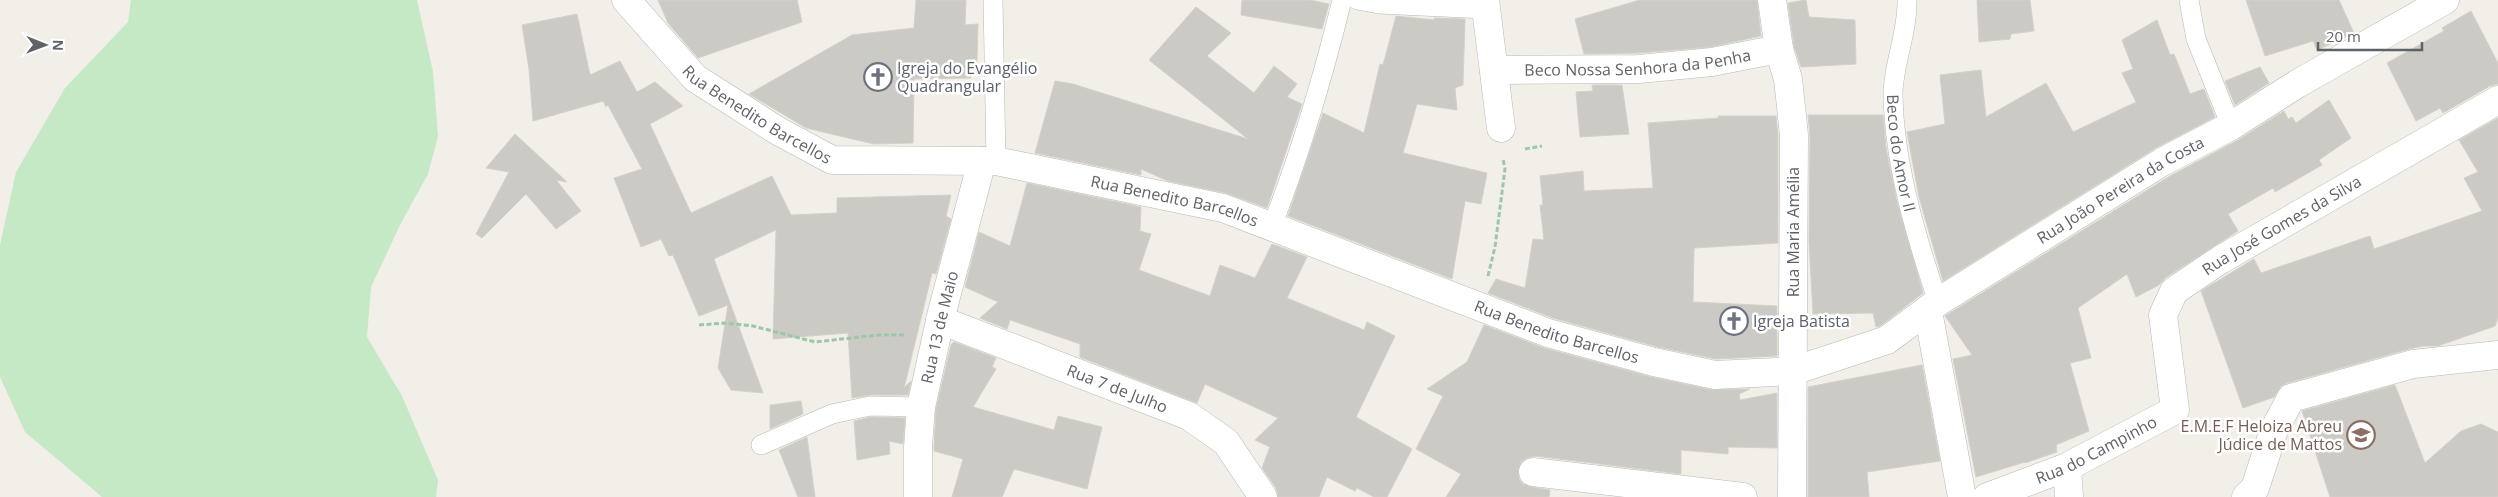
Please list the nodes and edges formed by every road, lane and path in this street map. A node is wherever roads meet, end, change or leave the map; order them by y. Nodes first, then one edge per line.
1 (626, 0) edge
2 (993, 0) edge
3 (1342, 0) edge
4 (1357, 0) edge
5 (1772, 0) edge
6 (1907, 0) edge
7 (2189, 0) edge
8 (2445, 0) edge
9 (1486, 5) edge
10 (1780, 49) junction
11 (1494, 70) junction
12 (2498, 100) edge
13 (2231, 126) junction
14 (1501, 128) joint
15 (989, 161) junction
16 (1272, 226) junction
17 (1933, 306) junction
18 (1480, 308) junction
19 (940, 320) junction
20 (699, 325) dead end
21 (2498, 355) edge
22 (1793, 371) junction
23 (921, 407) junction
24 (2175, 410) joint
25 (761, 445) dead end
26 (2067, 467) junction
27 (1533, 472) dead end
28 (918, 497) edge
29 (1263, 497) edge
30 (1744, 497) edge
31 (1792, 497) edge
32 (1962, 497) edge
33 (1987, 497) edge
34 (2069, 497) edge
35 (2246, 497) edge

1 - 15 street, Rua Benedito Barcellos
2 - 15 lane
3 - 16 lane
4 - 9 lane
5 - 10 street, Rua Maria Amélia
6 - 17 lane, Beco do Amor II
7 - 13 lane
8 - 13 street, Rua João Pereira da Costa
9 - 11 street
10 - 11 street, Beco Nossa Senhora da Penha
10 - 22 street, Rua Maria Amélia
11 - 14 street
12 - 24 street, Rua José Gomes da Silva
13 - 17 street, Rua João Pereira da Costa
14 - 18 path
15 - 16 street, Rua Benedito Barcellos
15 - 19 street, Rua 13 de Maio
16 - 18 street, Rua Benedito Barcellos
17 - 22 street, Rua João Pereira da Costa
17 - 32 street
18 - 22 street, Rua Benedito Barcellos
19 - 20 path
19 - 23 street, Rua 13 de Maio
19 - 29 street, Rua 7 de Julho
21 - 35 street
22 - 31 street, Rua Maria Amélia
23 - 25 lane
23 - 28 street, Rua 13 de Maio
24 - 26 street, Rua do Campinho
26 - 33 street, Rua do Campinho
26 - 34 street
27 - 30 street

